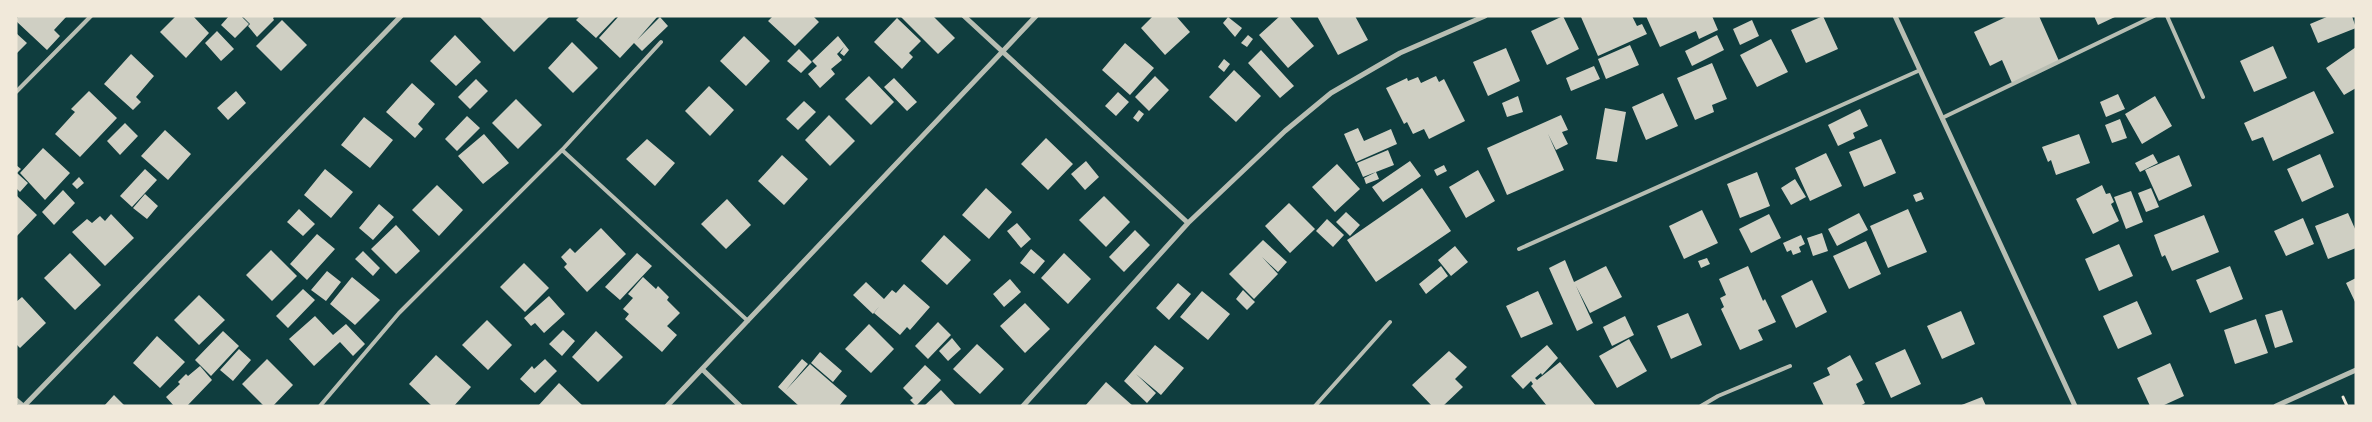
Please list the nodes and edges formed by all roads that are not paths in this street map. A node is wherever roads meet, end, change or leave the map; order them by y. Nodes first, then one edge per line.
1 (91, 16) edge
2 (400, 16) edge
3 (964, 16) edge
4 (1036, 16) edge
5 (1485, 16) edge
6 (1895, 16) edge
7 (2154, 16) edge
8 (2167, 16) edge
9 (660, 42) dead end
10 (1002, 52) junction
11 (1918, 71) junction
12 (16, 92) edge
13 (2202, 97) dead end
14 (1942, 118) junction
15 (562, 150) junction
16 (1188, 223) junction
17 (1519, 249) dead end
18 (748, 321) junction
19 (1390, 322) dead end
20 (1790, 366) dead end
21 (702, 369) junction
22 (2356, 370) edge
23 (16, 400) edge
24 (23, 406) edge
25 (320, 406) edge
26 (667, 406) edge
27 (740, 406) edge
28 (1024, 406) edge
29 (1315, 406) edge
30 (1701, 406) edge
31 (2075, 406) edge
32 (2276, 406) edge

1 - 12 lane
2 - 24 street
3 - 10 street
4 - 10 street
5 - 16 street
6 - 11 street
7 - 14 lane
8 - 13 lane
9 - 15 lane
10 - 16 street
10 - 18 street
11 - 14 street
11 - 17 lane
14 - 31 street
15 - 18 lane
15 - 25 lane
16 - 28 street
18 - 21 street
19 - 29 lane
20 - 30 lane
21 - 26 street
21 - 27 street
22 - 32 street
23 - 24 street

